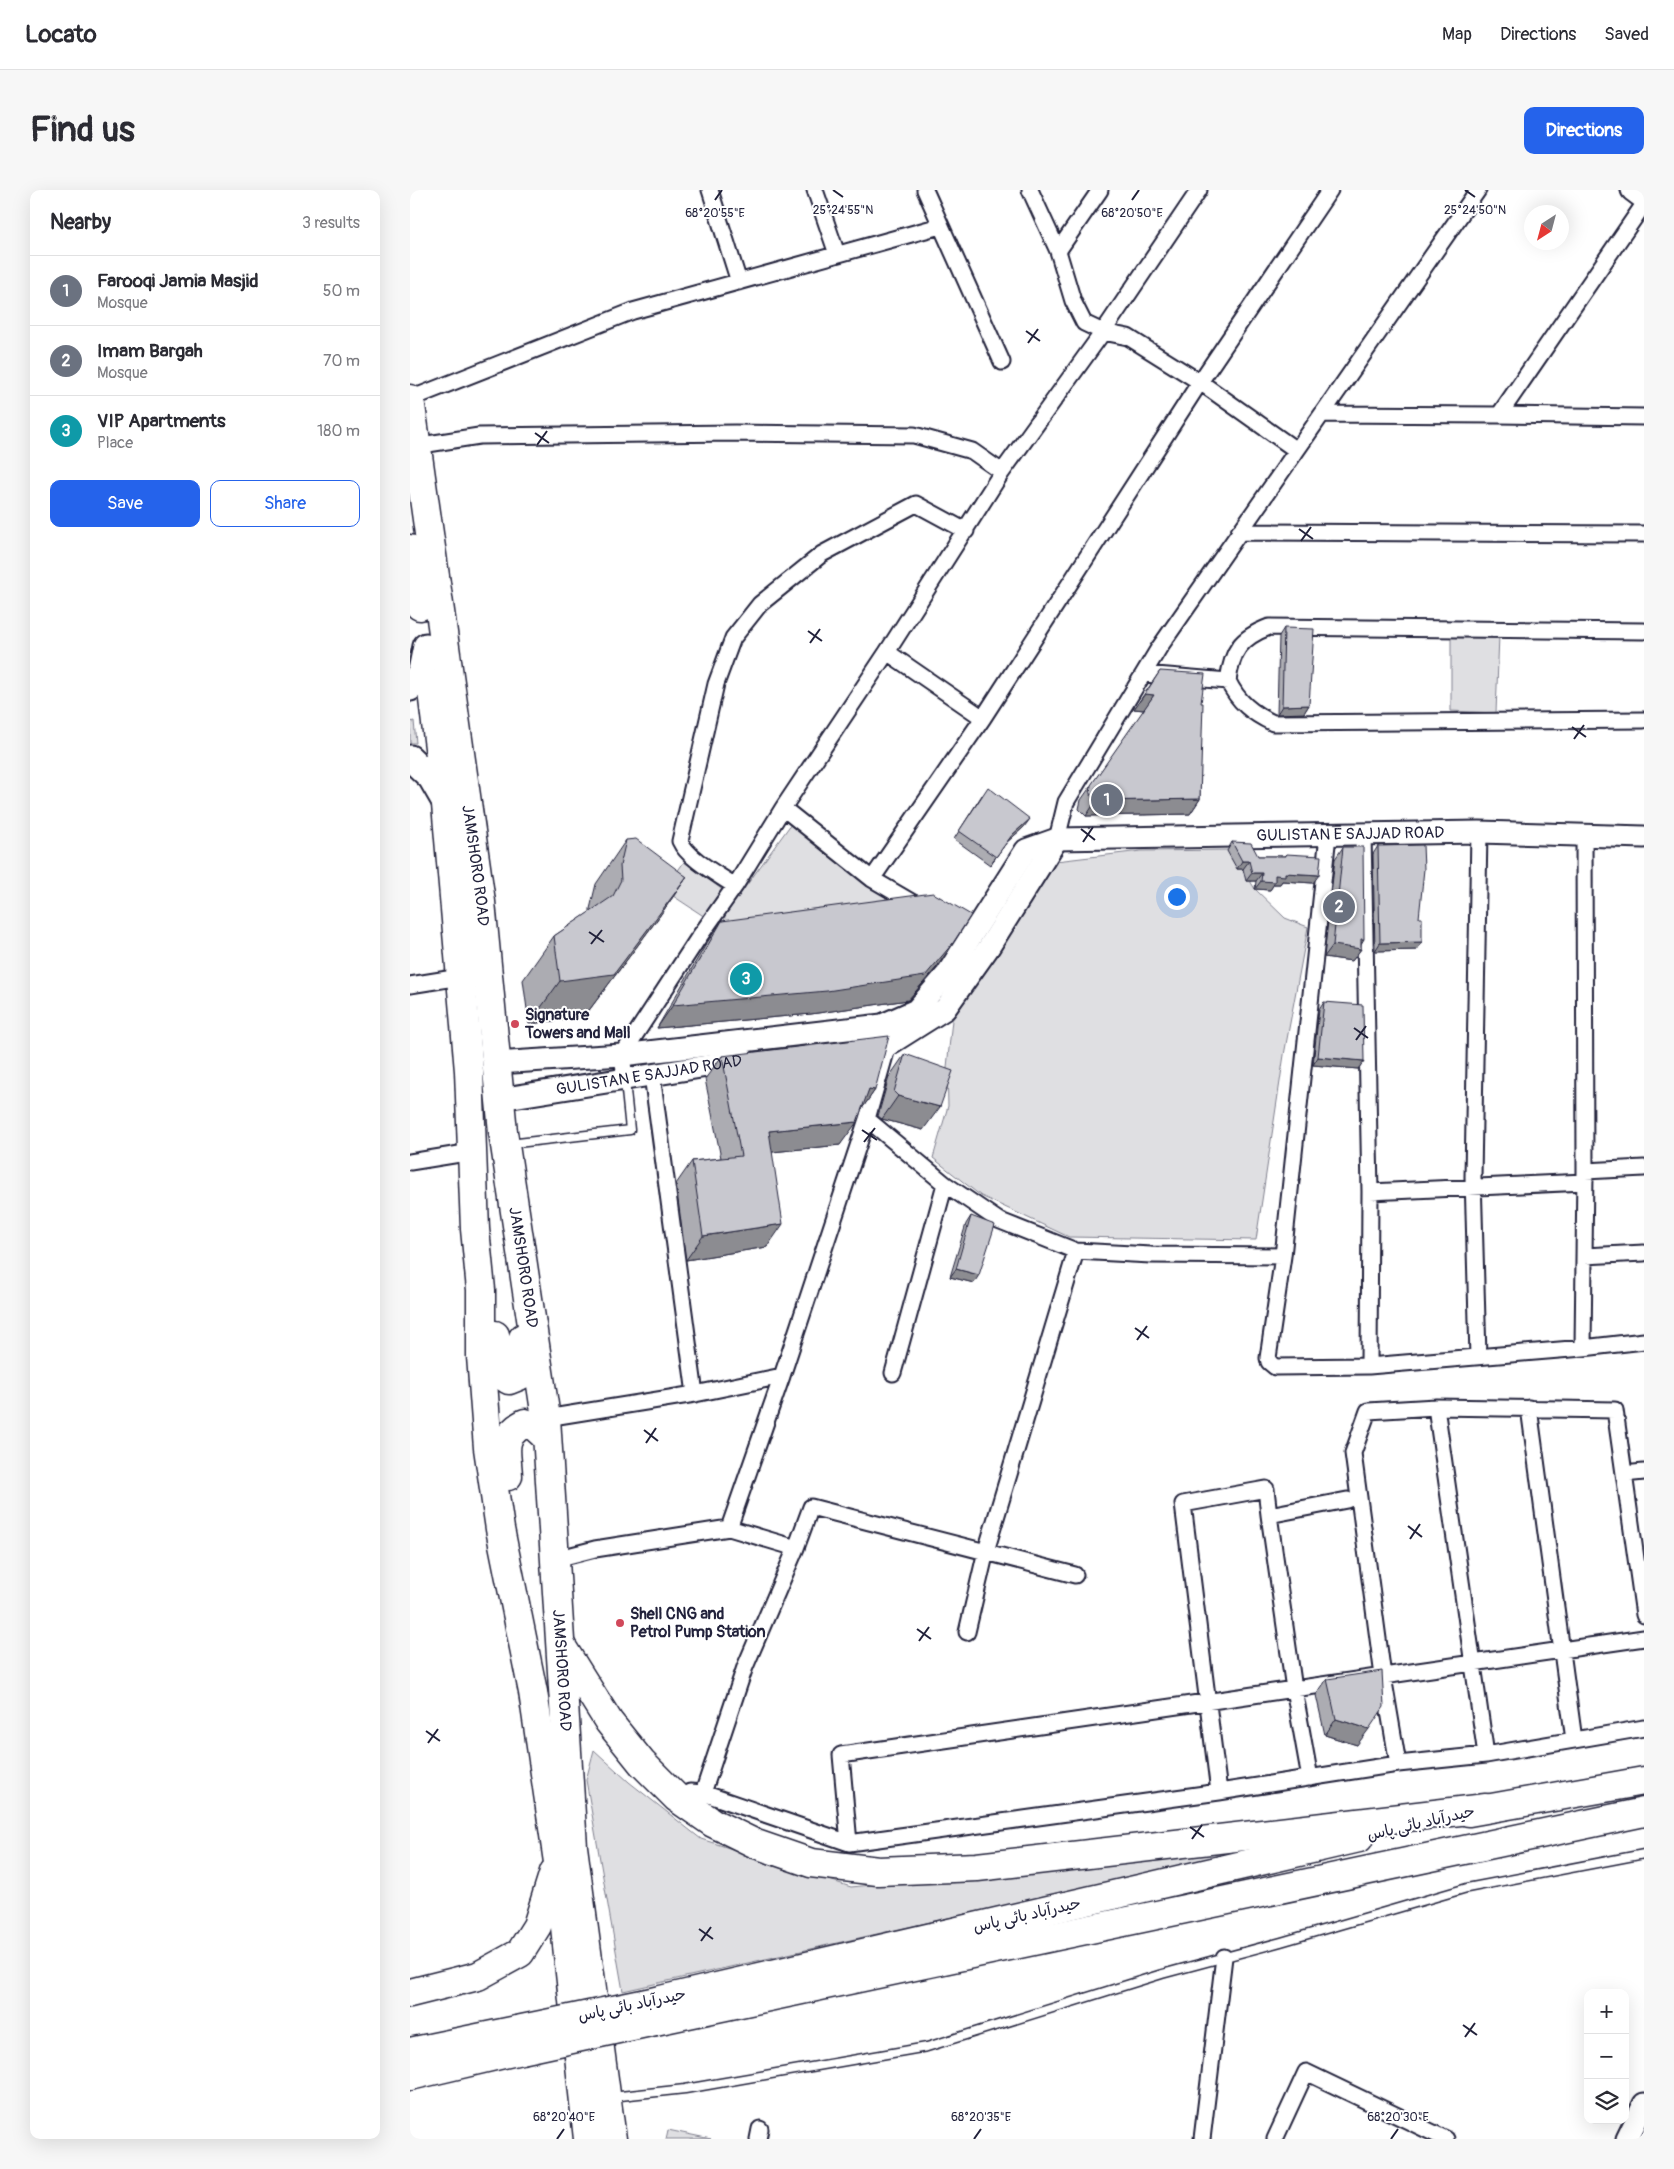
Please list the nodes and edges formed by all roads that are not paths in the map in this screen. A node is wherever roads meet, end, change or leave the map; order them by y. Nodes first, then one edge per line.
1 (710, 190) edge
2 (815, 190) edge
3 (926, 190) edge
4 (1030, 190) edge
5 (1100, 190) edge
6 (1199, 190) edge
7 (1330, 190) edge
8 (1478, 190) edge
9 (1632, 190) edge
10 (1644, 199) edge
11 (1644, 204) edge
12 (940, 226) junction
13 (1058, 251) junction
14 (838, 254) junction
15 (739, 282) junction
16 (1103, 332) junction
17 (1002, 362) dead end
18 (1200, 382) junction
19 (410, 399) edge
20 (1322, 414) junction
21 (1499, 415) junction
22 (1644, 417) edge
23 (415, 446) junction
24 (1296, 450) junction
25 (1002, 472) junction
26 (966, 531) junction
27 (1239, 532) junction
28 (1644, 534) edge
29 (410, 548) edge
30 (1644, 631) edge
31 (426, 646) junction
32 (887, 652) junction
33 (1144, 674) junction
34 (1228, 681) junction
35 (410, 688) edge
36 (983, 718) junction
37 (1644, 720) edge
38 (410, 758) edge
39 (446, 804) junction
40 (783, 808) junction
41 (1479, 832) junction
42 (1363, 834) junction
43 (1328, 835) junction
44 (1584, 835) junction
45 (1644, 837) edge
46 (1057, 839) junction
47 (872, 879) junction
48 (735, 886) junction
49 (930, 913) edge
50 (971, 937) junction
51 (460, 977) junction
52 (410, 985) edge
53 (888, 1045) junction
54 (622, 1055) junction
55 (496, 1063) junction
56 (652, 1075) junction
57 (624, 1079) junction
58 (499, 1099) junction
59 (867, 1119) junction
60 (505, 1145) junction
61 (472, 1152) junction
62 (410, 1162) edge
63 (1644, 1168) edge
64 (1585, 1176) junction
65 (945, 1184) junction
66 (1474, 1188) junction
67 (1370, 1192) junction
68 (519, 1242) junction
69 (1076, 1251) junction
70 (1644, 1253) edge
71 (1283, 1256) junction
72 (1584, 1256) junction
73 (481, 1290) junction
74 (1644, 1341) edge
75 (1583, 1348) junction
76 (1478, 1357) junction
77 (1369, 1366) junction
78 (893, 1373) dead end
79 (782, 1376) junction
80 (695, 1394) junction
81 (1436, 1407) junction
82 (1529, 1408) junction
83 (546, 1428) junction
84 (1644, 1472) edge
85 (1624, 1474) junction
86 (1347, 1500) dead end
87 (1269, 1516) junction
88 (729, 1528) junction
89 (796, 1548) junction
90 (986, 1551) junction
91 (556, 1559) junction
92 (1076, 1575) dead end
93 (512, 1590) junction
94 (1644, 1615) edge
95 (967, 1632) dead end
96 (1644, 1638) edge
97 (559, 1644) junction
98 (1561, 1650) junction
99 (1472, 1663) junction
100 (1383, 1676) junction
101 (1294, 1689) junction
102 (1206, 1702) junction
103 (1644, 1728) edge
104 (1574, 1740) junction
105 (1486, 1755) junction
106 (1398, 1764) junction
107 (1310, 1778) junction
108 (1644, 1781) edge
109 (1219, 1792) junction
110 (703, 1793) junction
111 (677, 1798) junction
112 (1486, 1808) junction
113 (1644, 1812) edge
114 (849, 1843) junction
115 (1644, 1854) edge
116 (558, 1862) junction
117 (1224, 1958) junction
118 (410, 1993) edge
119 (654, 2011) junction
120 (519, 2040) junction
121 (410, 2052) edge
122 (410, 2076) edge
123 (606, 2098) junction
124 (1644, 2104) edge
125 (588, 2139) edge
126 (612, 2139) edge
127 (1202, 2139) edge
128 (1275, 2139) edge
129 (1446, 2139) edge
130 (1627, 2139) edge

1 - 15 street
2 - 14 street
3 - 12 street
4 - 13 street
5 - 13 street
6 - 16 street
7 - 18 street
8 - 20 street
9 - 10 street
11 - 21 street
12 - 14 street
12 - 17 street
13 - 16 street
14 - 15 street
15 - 19 street
16 - 18 street
16 - 25 street
18 - 24 street
18 - 36 street
19 - 23 highway, JAMSHORO ROAD
20 - 21 street
20 - 24 street
21 - 22 street
23 - 25 street
23 - 55 highway, JAMSHORO ROAD
24 - 27 street
25 - 26 street
26 - 32 street
26 - 48 street
27 - 28 street
27 - 33 street
29 - 31 highway, JAMSHORO ROAD
30 - 34 street
31 - 35 main road
31 - 39 highway, JAMSHORO ROAD
32 - 36 street
32 - 40 street
33 - 34 street
33 - 46 street
34 - 37 street
36 - 47 street
38 - 39 main road
39 - 51 highway, JAMSHORO ROAD
40 - 47 street
40 - 48 street
41 - 42 street, GULISTAN E SAJJAD ROAD
41 - 44 street, GULISTAN E SAJJAD ROAD
41 - 66 street
42 - 43 street, GULISTAN E SAJJAD ROAD
42 - 67 street
43 - 46 street, GULISTAN E SAJJAD ROAD
43 - 71 street
44 - 45 street, GULISTAN E SAJJAD ROAD
44 - 64 street
46 - 50 street, GULISTAN E SAJJAD ROAD
47 - 49 street
48 - 54 street
50 - 53 street, GULISTAN E SAJJAD ROAD
50 - 54 street, GULISTAN E SAJJAD ROAD
51 - 52 street
51 - 61 highway, JAMSHORO ROAD
53 - 56 street, GULISTAN E SAJJAD ROAD
53 - 59 street
54 - 55 street, GULISTAN E SAJJAD ROAD
54 - 57 street
55 - 58 highway, JAMSHORO ROAD
56 - 57 street, GULISTAN E SAJJAD ROAD
56 - 80 street
57 - 58 street, GULISTAN E SAJJAD ROAD
57 - 60 lane
58 - 60 highway, JAMSHORO ROAD
59 - 65 street
59 - 79 street
60 - 68 highway, JAMSHORO ROAD
61 - 62 street
61 - 73 highway, JAMSHORO ROAD
63 - 64 street
64 - 66 street
64 - 72 street
65 - 69 street
65 - 78 street
66 - 67 street
66 - 76 street
67 - 77 street
68 - 73 highway
68 - 83 highway, JAMSHORO ROAD
69 - 71 street
69 - 90 street
70 - 72 street
71 - 77 street
72 - 75 street
73 - 93 highway, JAMSHORO ROAD
74 - 75 street
75 - 76 street
76 - 77 street
79 - 80 street
79 - 88 street
80 - 83 street
81 - 82 street
81 - 99 street
81 - 100 street
82 - 85 street
82 - 98 street
83 - 91 highway, JAMSHORO ROAD
83 - 93 highway
84 - 85 street
85 - 94 street
86 - 87 street
87 - 101 street
87 - 102 street
88 - 89 street
88 - 91 street
89 - 90 street
89 - 110 street
90 - 92 street
90 - 95 street
91 - 97 highway, JAMSHORO ROAD
93 - 116 highway, JAMSHORO ROAD
96 - 98 street
97 - 111 highway
97 - 123 highway, JAMSHORO ROAD
98 - 99 street
98 - 104 street
99 - 100 street
99 - 105 street
100 - 101 street
100 - 106 street
101 - 102 street
101 - 107 street
102 - 109 street
102 - 114 street
103 - 104 street
104 - 105 street
105 - 106 street
106 - 107 street
107 - 109 street
108 - 112 highway, حیدرآباد بائی پاس
109 - 114 street
110 - 111 street
110 - 114 street
111 - 112 highway
112 - 119 highway, حیدرآباد بائی پاس
113 - 119 highway, حیدرآباد بائی پاس
115 - 117 lane
116 - 118 highway
116 - 125 highway, JAMSHORO ROAD
117 - 123 lane
117 - 127 street
119 - 120 highway, حیدرآباد بائی پاس, bridge
120 - 121 highway, حیدرآباد بائی پاس
120 - 122 highway, حیدرآباد بائی پاس
123 - 126 highway, JAMSHORO ROAD
124 - 130 street
128 - 129 street

